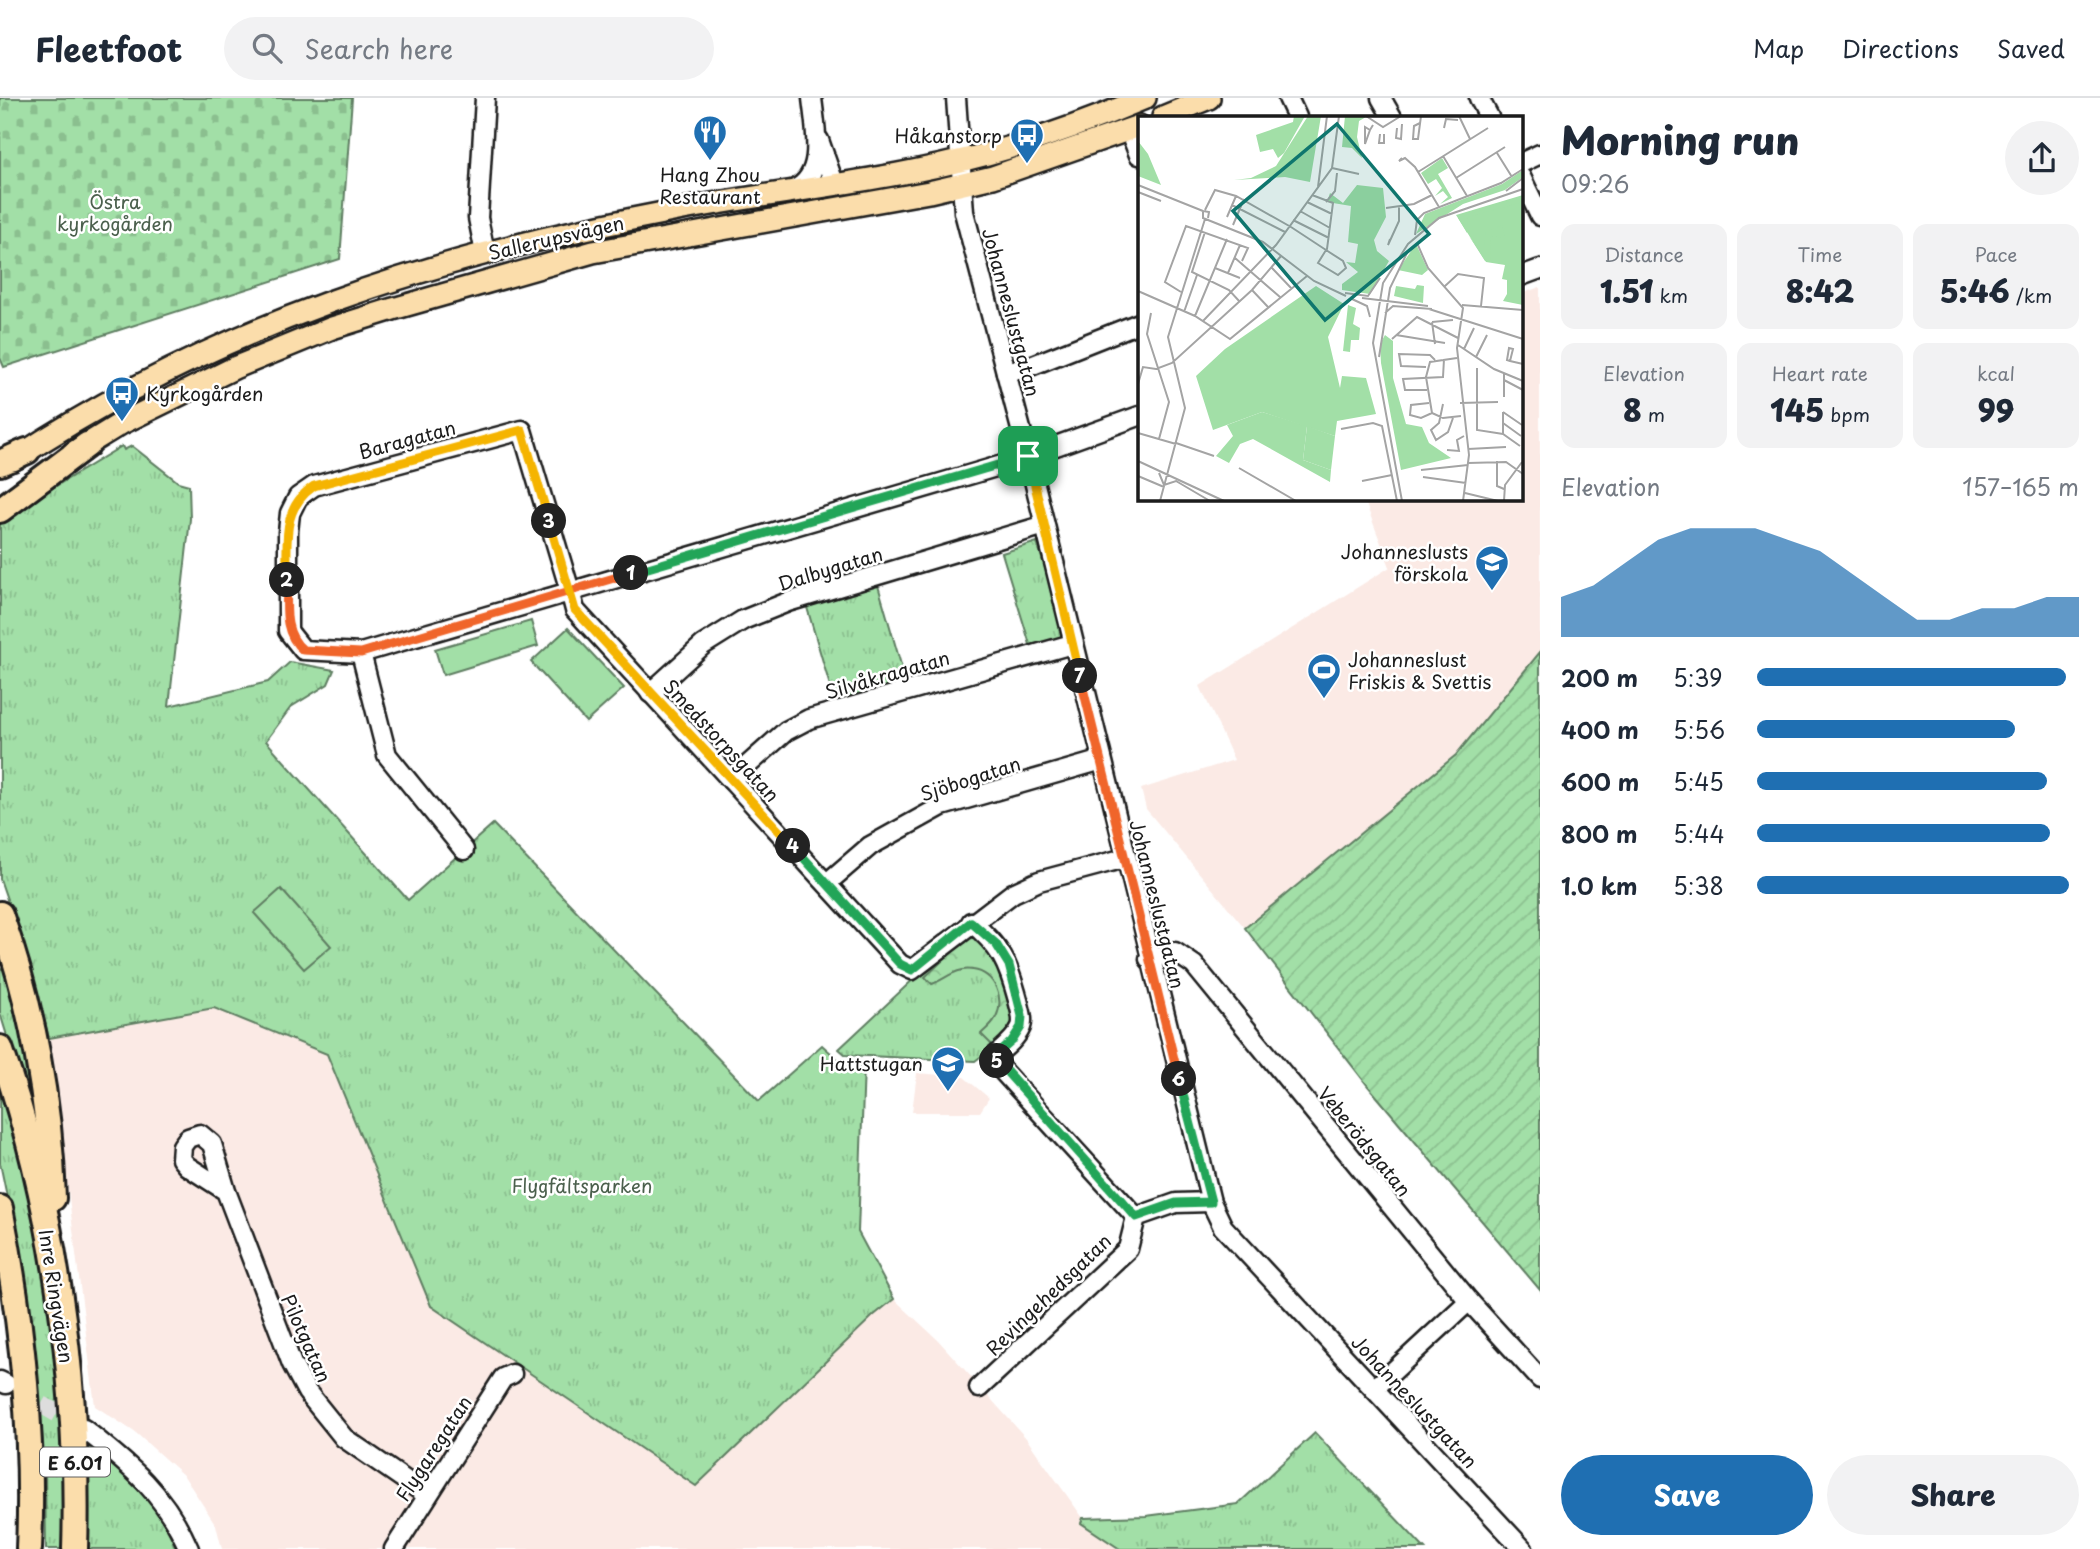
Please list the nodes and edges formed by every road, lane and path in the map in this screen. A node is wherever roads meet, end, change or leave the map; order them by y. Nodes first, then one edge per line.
1 (485, 98) edge
2 (812, 98) edge
3 (956, 98) edge
4 (1145, 98) edge
5 (1209, 98) edge
6 (1288, 98) edge
7 (1381, 98) edge
8 (1479, 98) edge
9 (1165, 116) edge
10 (1297, 116) edge
11 (1391, 116) edge
12 (1488, 116) edge
13 (1134, 128) edge
14 (816, 130) junction
15 (1138, 150) edge
16 (1540, 154) edge
17 (960, 160) junction
18 (1522, 163) edge
19 (1522, 179) edge
20 (834, 183) junction
21 (962, 184) junction
22 (790, 191) junction
23 (1540, 216) edge
24 (716, 230) junction
25 (485, 253) junction
26 (1540, 269) edge
27 (1522, 276) edge
28 (1138, 323) edge
29 (1006, 372) junction
30 (1138, 416) edge
31 (87, 444) junction
32 (27, 451) junction
33 (1028, 456) junction
34 (0, 463) edge
35 (0, 469) edge
36 (0, 500) edge
37 (0, 510) edge
38 (1045, 525) junction
39 (570, 591) junction
40 (1072, 644) junction
41 (361, 653) junction
42 (650, 693) junction
43 (1102, 760) junction
44 (731, 780) junction
45 (464, 850) dead end
46 (1125, 858) junction
47 (827, 883) junction
48 (0, 914) edge
49 (971, 922) junction
50 (1149, 959) junction
51 (0, 1048) edge
52 (226, 1191) dead end
53 (1211, 1202) junction
54 (0, 1209) edge
55 (1136, 1217) junction
56 (48, 1237) junction
57 (0, 1266) edge
58 (1469, 1301) junction
59 (17, 1303) junction
60 (512, 1374) dead end
61 (1540, 1379) edge
62 (979, 1388) dead end
63 (1374, 1389) junction
64 (84, 1429) tunnel mouth
65 (427, 1495) junction
66 (29, 1549) edge
67 (75, 1549) edge
68 (189, 1549) edge
69 (394, 1549) edge
70 (1523, 1549) edge

1 - 25 street
2 - 14 street
3 - 17 street, Johanneslustgatan
4 - 17 main road, Sallerupsvägen
5 - 9 main road
6 - 10 street
7 - 11 street
8 - 12 street
13 - 15 street
13 - 21 main road, Sallerupsvägen
14 - 20 street
14 - 22 street
16 - 18 street
17 - 20 main road, Sallerupsvägen
17 - 21 street, Johanneslustgatan
19 - 23 street
20 - 22 main road, Sallerupsvägen
20 - 24 main road
21 - 24 main road, Sallerupsvägen
21 - 29 street, Johanneslustgatan
22 - 25 main road, Sallerupsvägen
24 - 31 main road, Sallerupsvägen
25 - 32 main road, Sallerupsvägen
26 - 27 street
28 - 29 street
29 - 33 street, Johanneslustgatan
30 - 33 street
31 - 36 main road, Sallerupsvägen
31 - 37 highway
32 - 34 highway
32 - 35 main road, Sallerupsvägen
33 - 38 street, Johanneslustgatan
33 - 39 street
38 - 40 street, Johanneslustgatan
38 - 42 street, Dalbygatan
39 - 41 street
39 - 41 street, Baragatan
39 - 42 street, Smedstorpsgatan
40 - 43 street, Johanneslustgatan
40 - 44 street, Silvåkragatan
41 - 45 street
42 - 44 street, Smedstorpsgatan
43 - 46 street, Johanneslustgatan
43 - 47 street, Sjöbogatan
44 - 47 street, Smedstorpsgatan
46 - 49 street
46 - 50 street, Johanneslustgatan
47 - 49 street, Smedstorpsgatan
48 - 56 highway
49 - 55 street
50 - 53 street, Johanneslustgatan
50 - 58 street, Veberödsgatan
51 - 56 highway, Inre Ringvägen / E 6.01
52 - 65 street, Pilotgatan
53 - 55 street
53 - 63 street, Johanneslustgatan
54 - 59 highway, E 6.01
55 - 62 street, Revingehedsgatan
56 - 67 highway, Inre Ringvägen / E 6.01
57 - 59 highway
58 - 61 street, Veberödsgatan
58 - 63 street
59 - 66 highway, E 6.01
60 - 65 street, Flygaregatan
63 - 70 street, Johanneslustgatan
64 - 68 street
65 - 69 street, Flygaregatan

